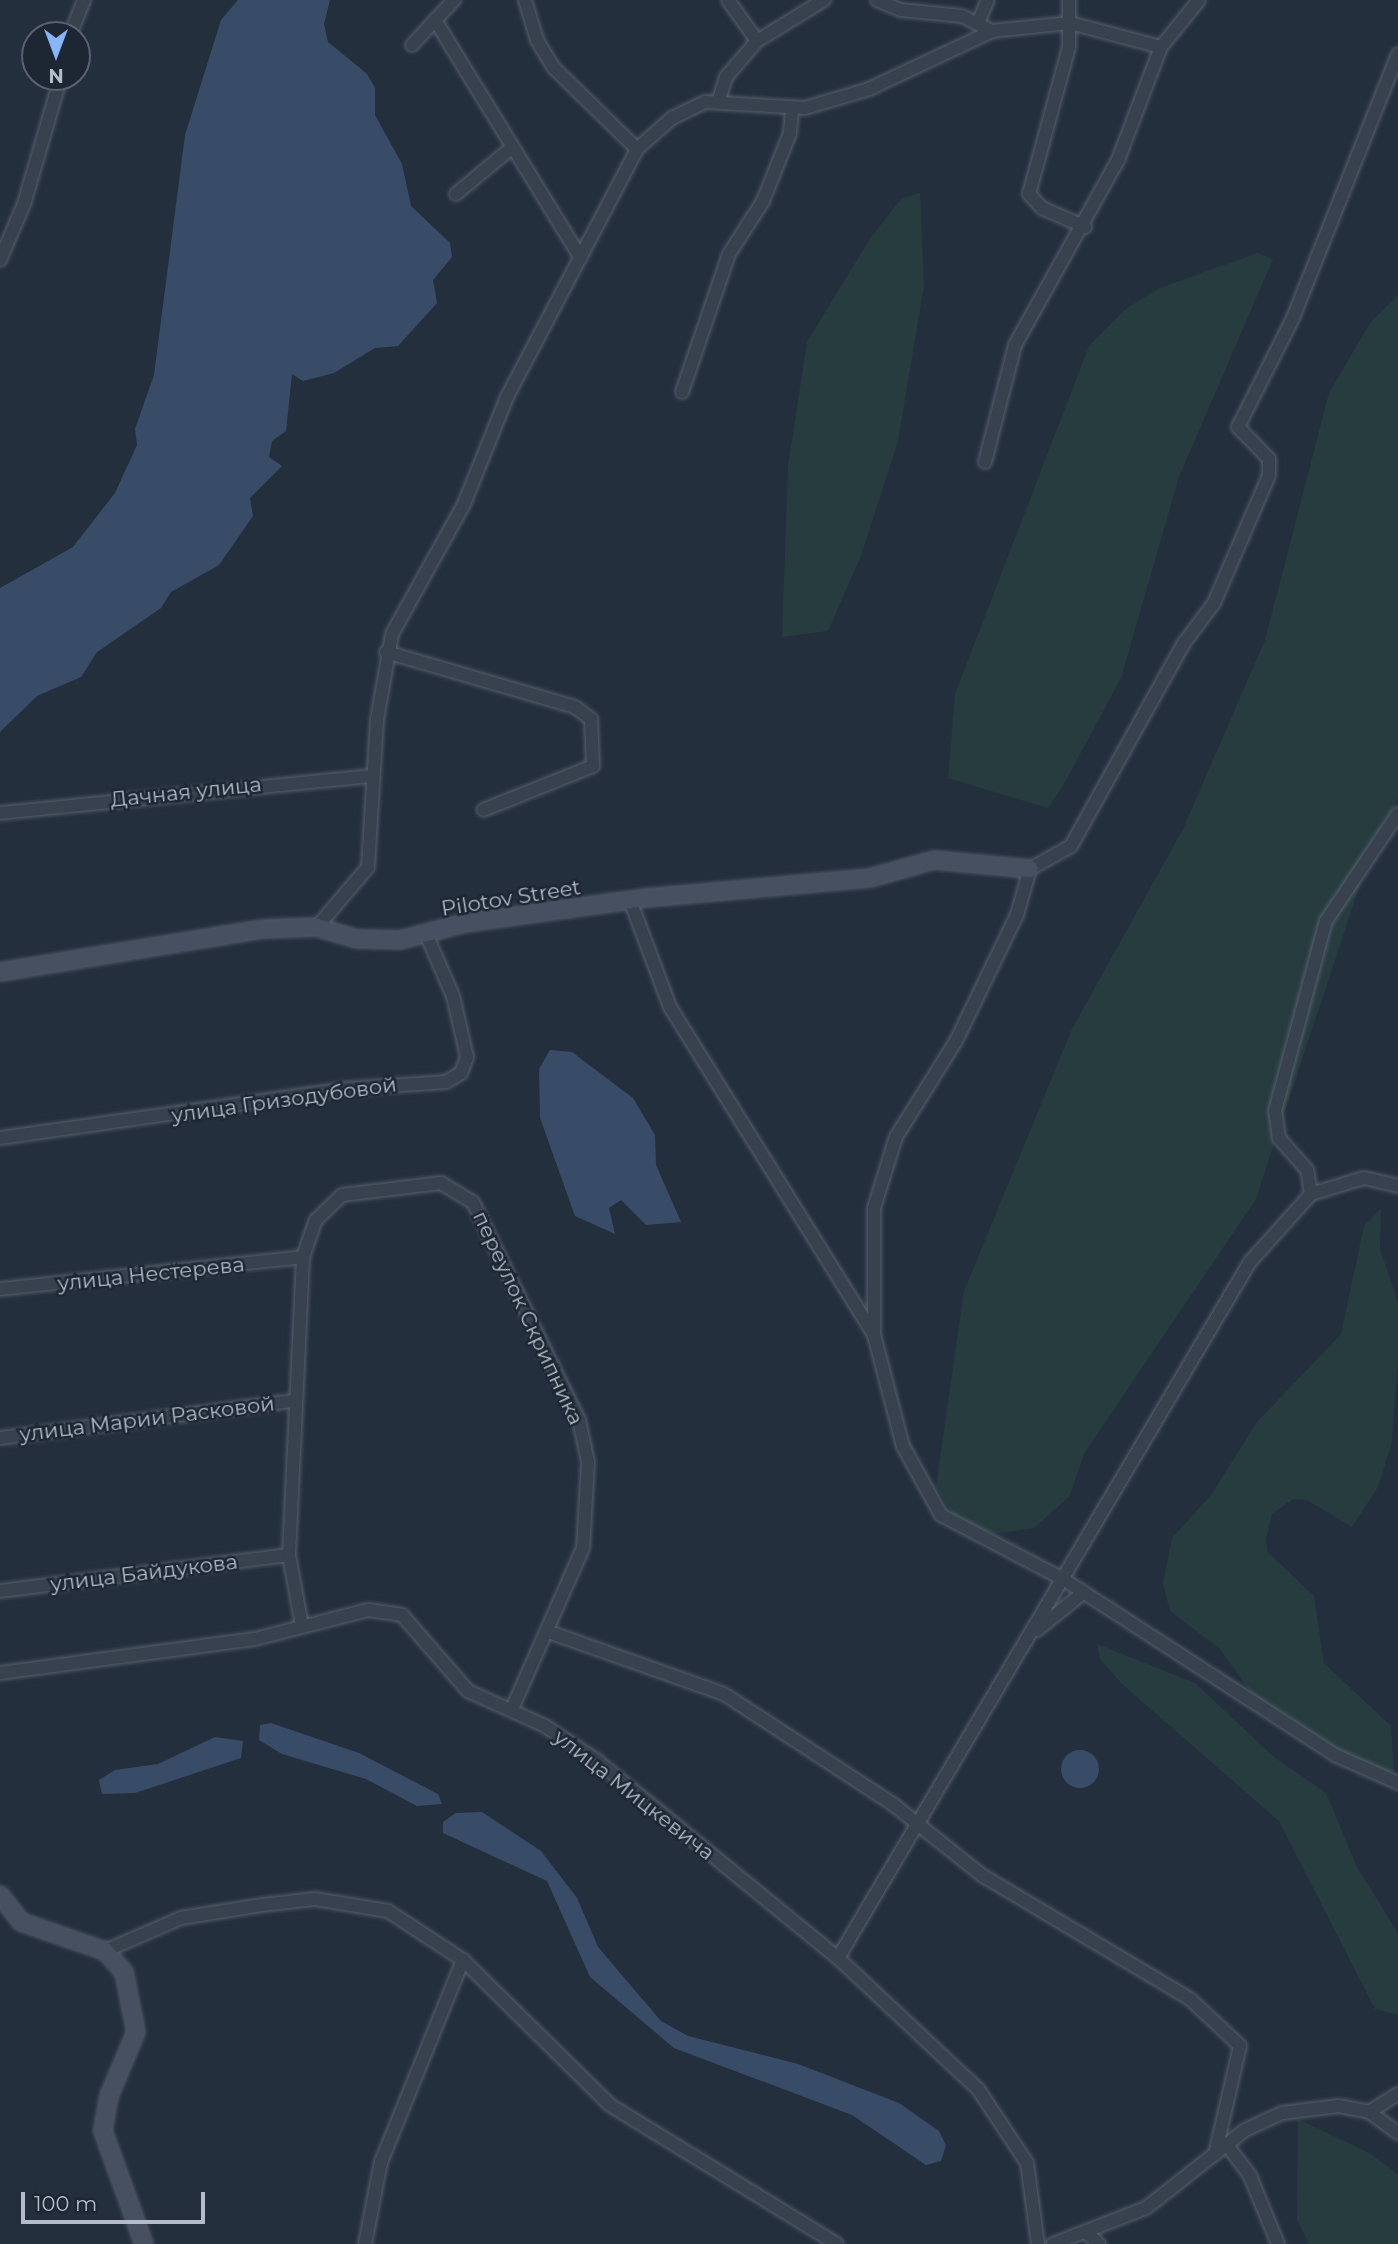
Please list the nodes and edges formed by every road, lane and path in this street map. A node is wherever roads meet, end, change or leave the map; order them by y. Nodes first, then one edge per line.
1 (84, 0) edge
2 (454, 0) edge
3 (525, 0) edge
4 (728, 0) edge
5 (824, 0) edge
6 (877, 0) edge
7 (988, 0) edge
8 (1069, 0) edge
9 (1199, 0) edge
10 (435, 20) junction
11 (76, 21) edge
12 (978, 23) junction
13 (1070, 23) junction
14 (992, 31) junction
15 (757, 41) junction
16 (412, 45) dead end
17 (1161, 47) junction
18 (1398, 54) edge
19 (57, 91) edge
20 (719, 99) junction
21 (792, 110) junction
22 (636, 149) junction
23 (509, 150) junction
24 (456, 194) dead end
25 (1085, 227) junction
26 (581, 258) junction
27 (0, 260) edge
28 (682, 392) dead end
29 (985, 462) dead end
30 (386, 652) junction
31 (373, 776) junction
32 (483, 810) dead end
33 (0, 813) edge
34 (1398, 814) edge
35 (1030, 869) junction
36 (630, 900) junction
37 (317, 927) junction
38 (426, 934) junction
39 (0, 972) edge
40 (0, 1138) edge
41 (1398, 1186) edge
42 (1311, 1194) junction
43 (303, 1257) junction
44 (0, 1289) edge
45 (874, 1335) junction
46 (294, 1401) junction
47 (0, 1438) edge
48 (289, 1555) junction
49 (1063, 1579) junction
50 (0, 1591) edge
51 (1084, 1592) junction
52 (302, 1626) junction
53 (1036, 1630) junction
54 (548, 1632) junction
55 (0, 1674) edge
56 (512, 1709) junction
57 (1398, 1783) edge
58 (914, 1823) junction
59 (0, 1895) edge
60 (105, 1951) junction
61 (838, 1958) junction
62 (463, 1960) junction
63 (1398, 2094) edge
64 (1369, 2112) junction
65 (1398, 2133) edge
66 (1227, 2145) junction
67 (1215, 2154) junction
68 (1086, 2232) junction
69 (144, 2244) edge
70 (365, 2244) edge
71 (837, 2244) edge
72 (1038, 2244) edge
73 (1053, 2244) edge
74 (1099, 2244) edge
75 (1278, 2244) edge

1 - 11 street
2 - 10 street
3 - 22 street
4 - 15 street
5 - 15 street
6 - 12 street
7 - 12 street
8 - 13 street
9 - 17 street
10 - 16 street
10 - 23 street
12 - 14 street
13 - 14 street
13 - 17 street
13 - 25 street
14 - 21 street
15 - 20 street
17 - 25 street
18 - 35 street
19 - 27 street
20 - 21 street
20 - 22 street
21 - 28 street
22 - 26 street
23 - 24 street
23 - 26 street
25 - 29 street
26 - 30 street
30 - 31 street
30 - 32 street
31 - 33 street, Дачная улица
31 - 37 street
34 - 42 street
35 - 36 street, Pilotov Street
35 - 45 street
36 - 38 street, Pilotov Street
36 - 45 street
37 - 38 street, Pilotov Street
37 - 39 street, Pilotov Street
38 - 40 street, улица Гризодубовой
41 - 42 street
42 - 49 street
43 - 44 street, улица Нестерева
43 - 46 street, переулок Скрипника
43 - 54 street, переулок Скрипника
45 - 49 street
46 - 47 street, улица Марии Расковой
46 - 48 street, переулок Скрипника
48 - 50 street, улица Байдукова
48 - 52 street, переулок Скрипника
49 - 51 street
49 - 53 street
51 - 53 street
51 - 57 street
52 - 55 street, улица Мицкевича
52 - 56 street, улица Мицкевича
53 - 58 street
54 - 56 street, переулок Скрипника
54 - 58 street
56 - 61 street, улица Мицкевича
58 - 61 street
58 - 67 street
59 - 60 street
60 - 62 street
60 - 69 street
61 - 72 street, улица Мицкевича
62 - 70 street
62 - 71 street
63 - 64 street
64 - 65 street
64 - 66 street
66 - 67 street
66 - 75 street
67 - 68 street
68 - 73 street
68 - 74 street

